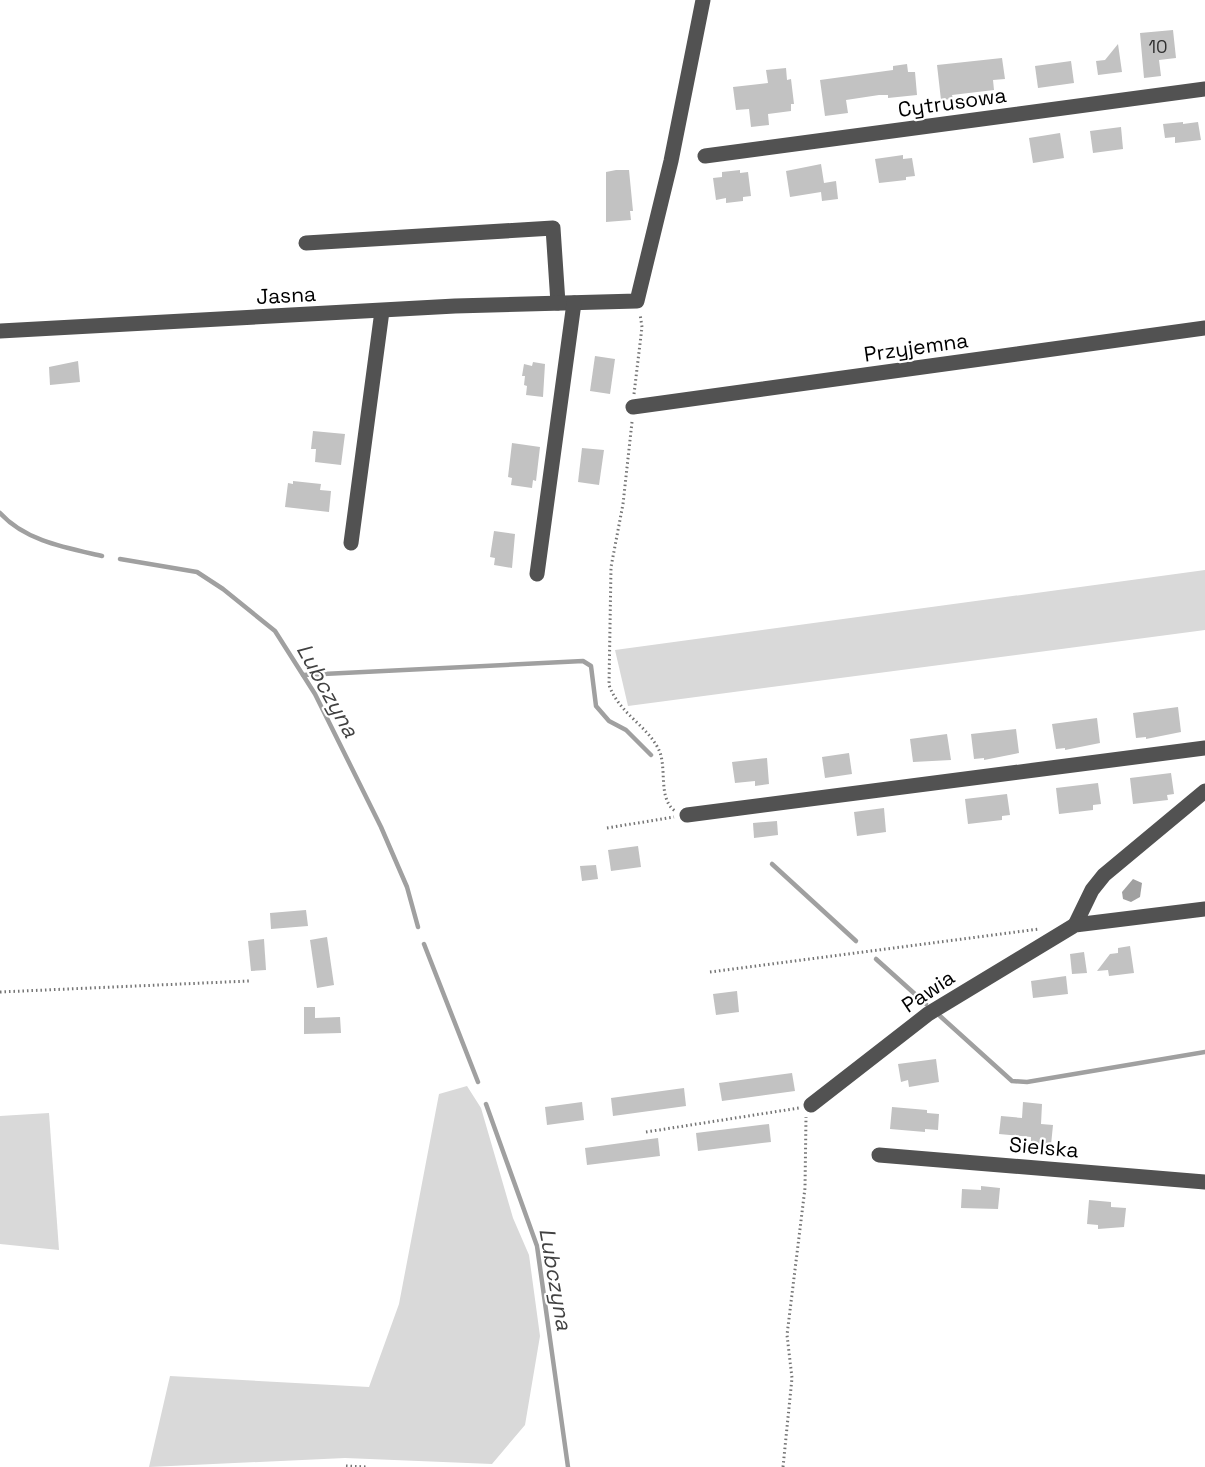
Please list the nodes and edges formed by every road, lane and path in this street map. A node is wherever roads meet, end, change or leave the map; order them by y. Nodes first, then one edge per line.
1 (703, 0) edge
2 (1205, 89) edge
3 (705, 156) dead end
4 (306, 243) dead end
5 (638, 301) junction
6 (558, 303) junction
7 (574, 303) junction
8 (382, 311) junction
9 (1205, 328) edge
10 (0, 331) edge
11 (633, 407) junction
12 (351, 543) dead end
13 (537, 574) dead end
14 (1205, 748) edge
15 (1205, 791) edge
16 (687, 815) dead end
17 (607, 828) dead end
18 (1205, 909) edge
19 (1075, 925) junction
20 (1040, 929) dead end
21 (710, 972) dead end
22 (249, 981) dead end
23 (0, 992) edge
24 (809, 1106) junction
25 (646, 1132) dead end
26 (879, 1155) dead end
27 (1205, 1182) edge
28 (346, 1466) edge
29 (368, 1467) edge
30 (783, 1467) edge

1 - 5 street
2 - 3 street, Cytrusowa
4 - 6 street
5 - 7 street, Jasna
5 - 11 path
6 - 7 street, Jasna
6 - 8 street, Jasna
7 - 13 street
8 - 10 street, Jasna
8 - 12 street
9 - 11 street, Przyjemna
11 - 17 path
14 - 16 street
15 - 19 street
18 - 19 street, Pawia
19 - 24 street, Pawia
20 - 21 path
22 - 23 path
24 - 25 path
24 - 30 path
26 - 27 street, Sielska
28 - 29 path

